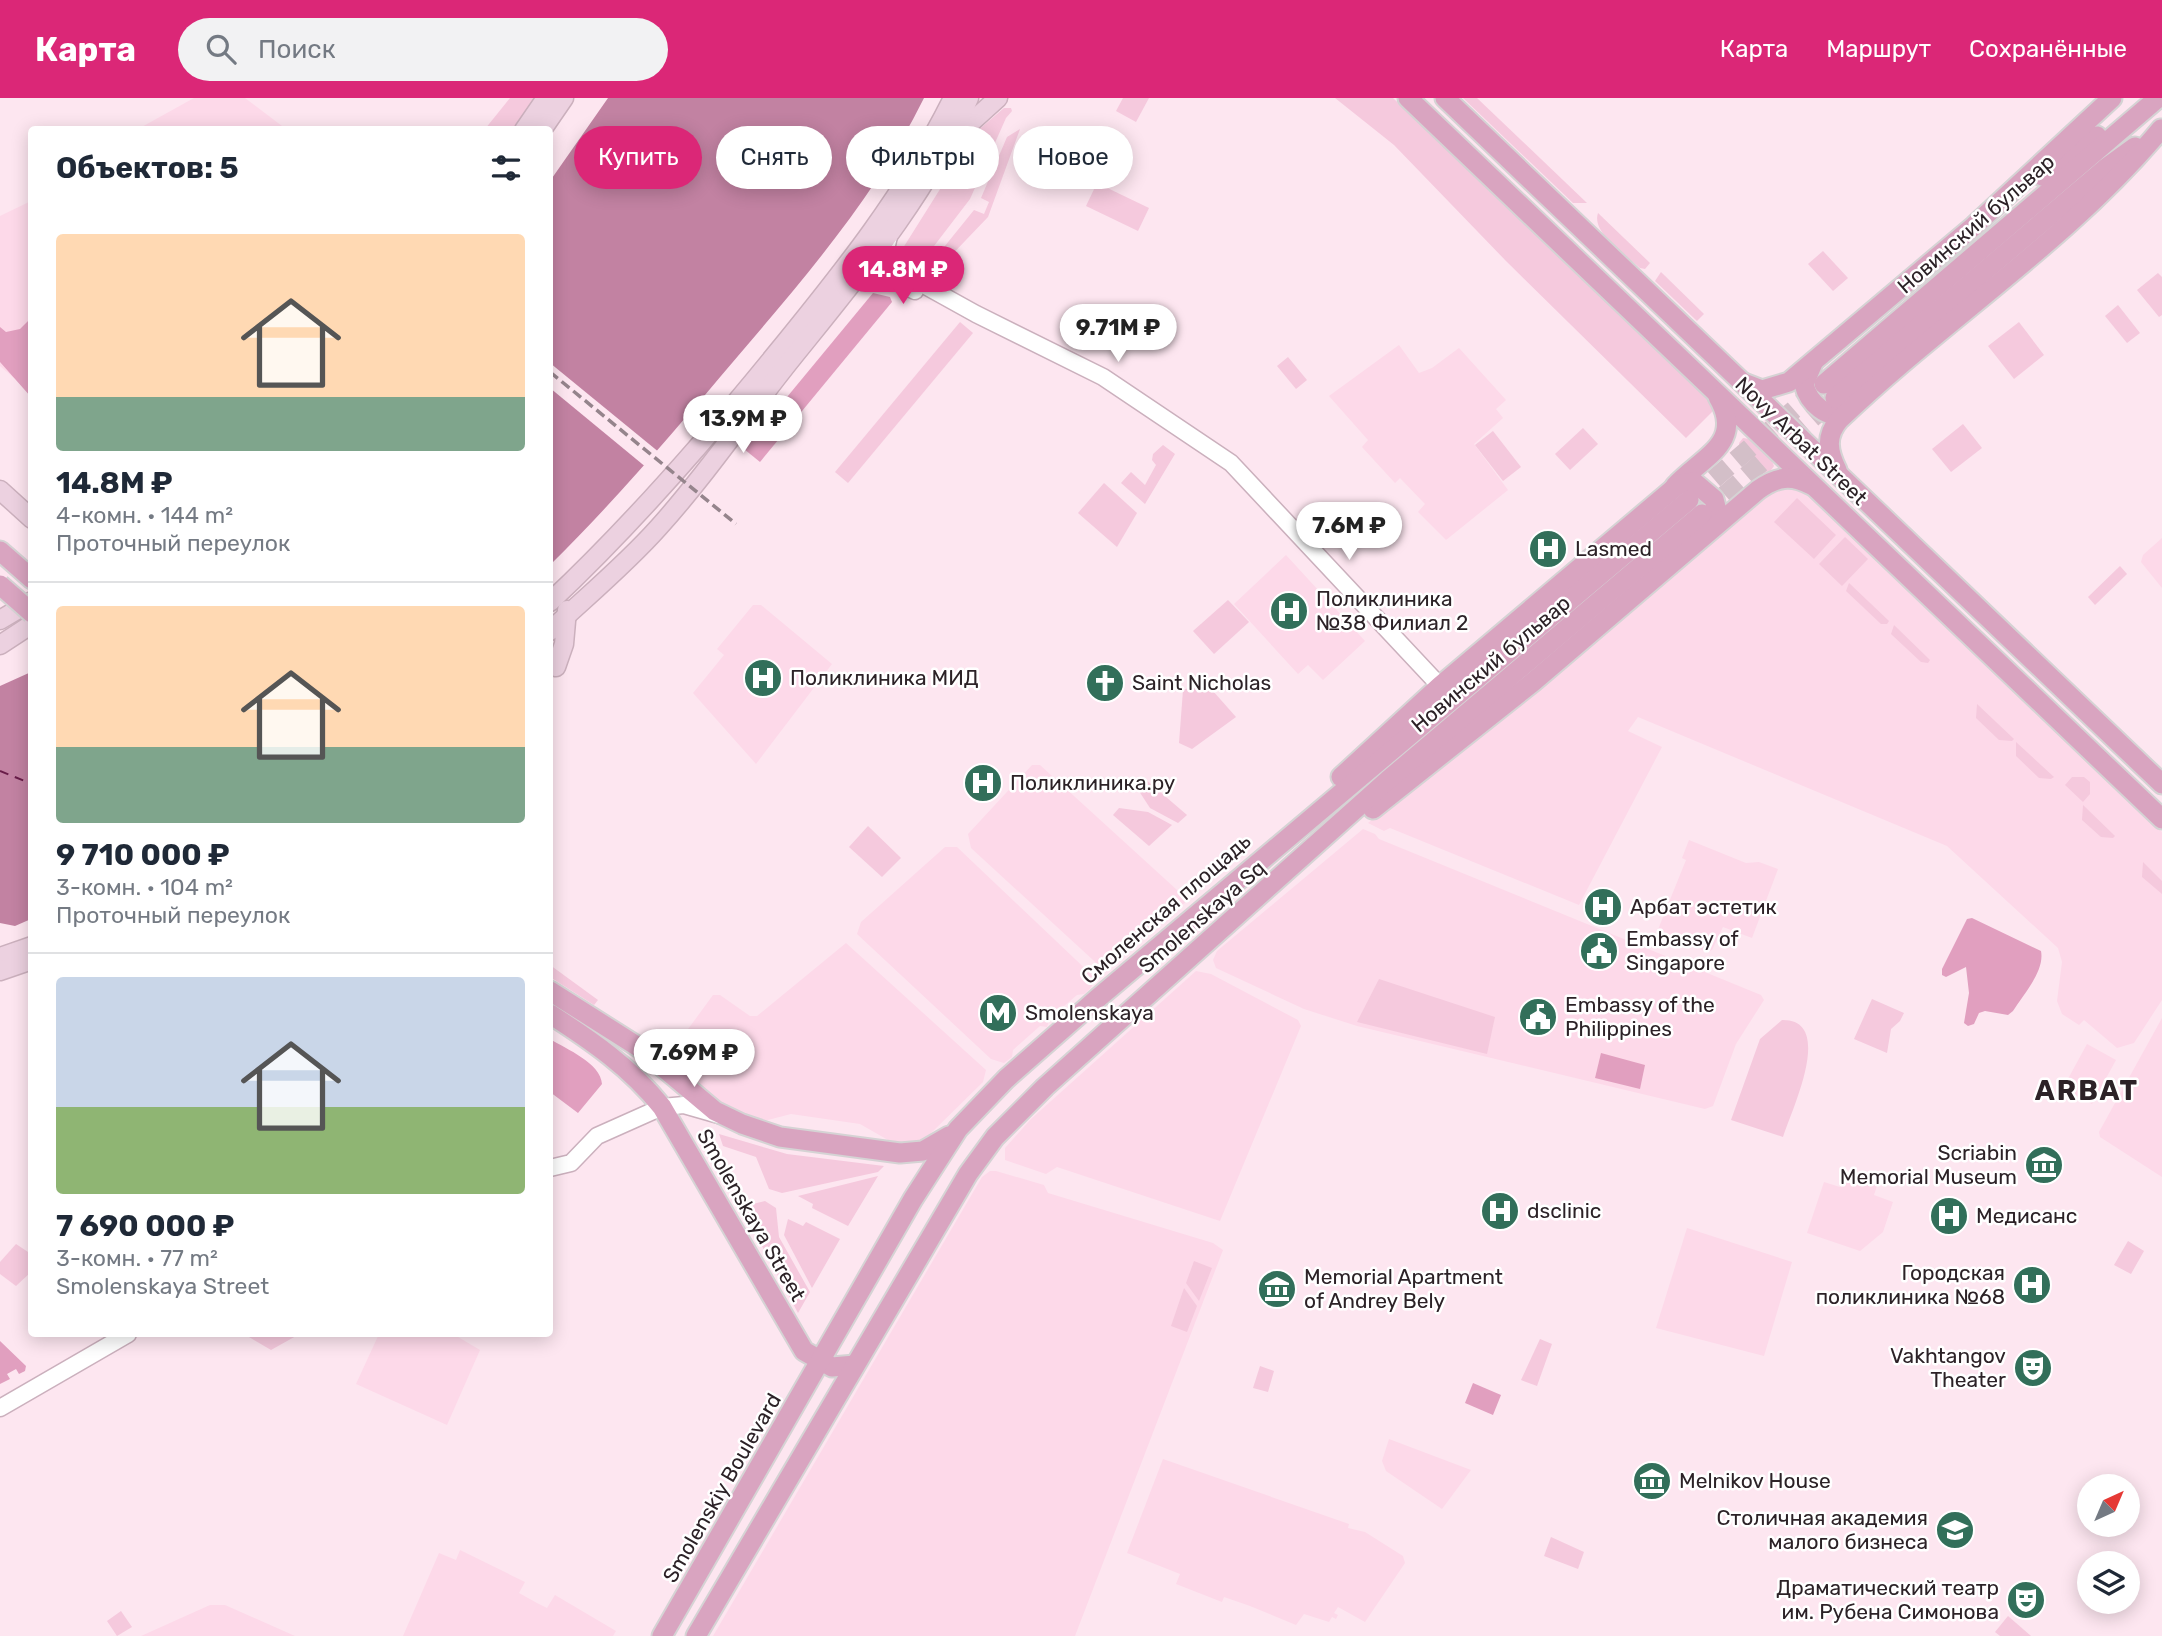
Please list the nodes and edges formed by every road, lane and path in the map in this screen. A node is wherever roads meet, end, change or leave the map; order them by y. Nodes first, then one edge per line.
1 (546, 98) edge
2 (564, 98) edge
3 (953, 98) edge
4 (969, 98) edge
5 (998, 98) edge
6 (1408, 98) edge
7 (1445, 98) edge
8 (2112, 98) edge
9 (2158, 98) edge
10 (2143, 111) junction
11 (527, 126) edge
12 (545, 126) edge
13 (956, 126) edge
14 (968, 126) edge
15 (2161, 129) edge
16 (919, 189) edge
17 (1981, 220) junction
18 (889, 236) junction
19 (859, 264) junction
20 (976, 314) junction
21 (1814, 362) junction
22 (1737, 378) junction
23 (1707, 383) junction
24 (1835, 398) junction
25 (1841, 477) junction
26 (0, 490) edge
27 (1670, 491) junction
28 (1823, 493) junction
29 (28, 515) edge
30 (1699, 515) junction
31 (0, 551) edge
32 (593, 561) junction
33 (28, 576) edge
34 (0, 585) edge
35 (597, 586) junction
36 (553, 599) edge
37 (28, 603) edge
38 (28, 610) edge
39 (565, 617) junction
40 (0, 620) edge
41 (28, 626) edge
42 (553, 628) edge
43 (1, 642) edge
44 (554, 659) edge
45 (1440, 686) junction
46 (2162, 785) edge
47 (2162, 819) edge
48 (1294, 830) junction
49 (28, 947) edge
50 (0, 957) edge
51 (28, 961) edge
52 (0, 971) edge
53 (553, 993) edge
54 (553, 1016) edge
55 (662, 1107) junction
56 (725, 1117) junction
57 (958, 1129) junction
58 (553, 1167) edge
59 (123, 1337) edge
60 (820, 1363) junction
61 (855, 1365) junction
62 (0, 1408) edge
63 (662, 1636) edge
64 (696, 1636) edge

1 - 11 main road
2 - 12 main road
3 - 19 main road
4 - 13 main road
5 - 14 main road
6 - 23 main road, Novy Arbat Street
7 - 22 main road, Novy Arbat Street
8 - 17 main road
9 - 10 main road, Новинский бульвар
10 - 17 main road
10 - 24 main road, Новинский бульвар
15 - 24 main road, Новинский бульвар
16 - 18 main road
17 - 21 main road
18 - 19 main road
18 - 20 street
19 - 20 street
19 - 32 main road
19 - 35 main road
20 - 45 street
21 - 22 main road
21 - 24 main road
22 - 25 main road, Novy Arbat Street
23 - 27 main road
23 - 28 main road, Novy Arbat Street
24 - 25 main road
25 - 46 main road, Novy Arbat Street
26 - 29 main road
27 - 30 main road
27 - 45 main road
28 - 30 main road
28 - 47 main road, Novy Arbat Street
30 - 48 main road, Новинский бульвар
30 - 61 main road, Smolenskaya Sq
31 - 33 main road
32 - 36 main road
32 - 39 main road
34 - 38 main road, bridge
35 - 39 main road
35 - 44 main road
37 - 40 main road
39 - 42 main road
39 - 44 main road
41 - 43 main road
45 - 48 main road
48 - 57 main road, Смоленская площадь
49 - 50 main road
51 - 52 main road
53 - 56 main road, Smolenskaya Street
54 - 55 main road, Smolenskaya Street
55 - 56 street
55 - 58 street
55 - 60 main road, Smolenskaya Street
56 - 57 main road, Smolenskaya Street
57 - 60 main road, Smolenskiy Boulevard
59 - 62 street
60 - 61 main road
60 - 63 main road, Smolenskiy Boulevard
61 - 64 main road

